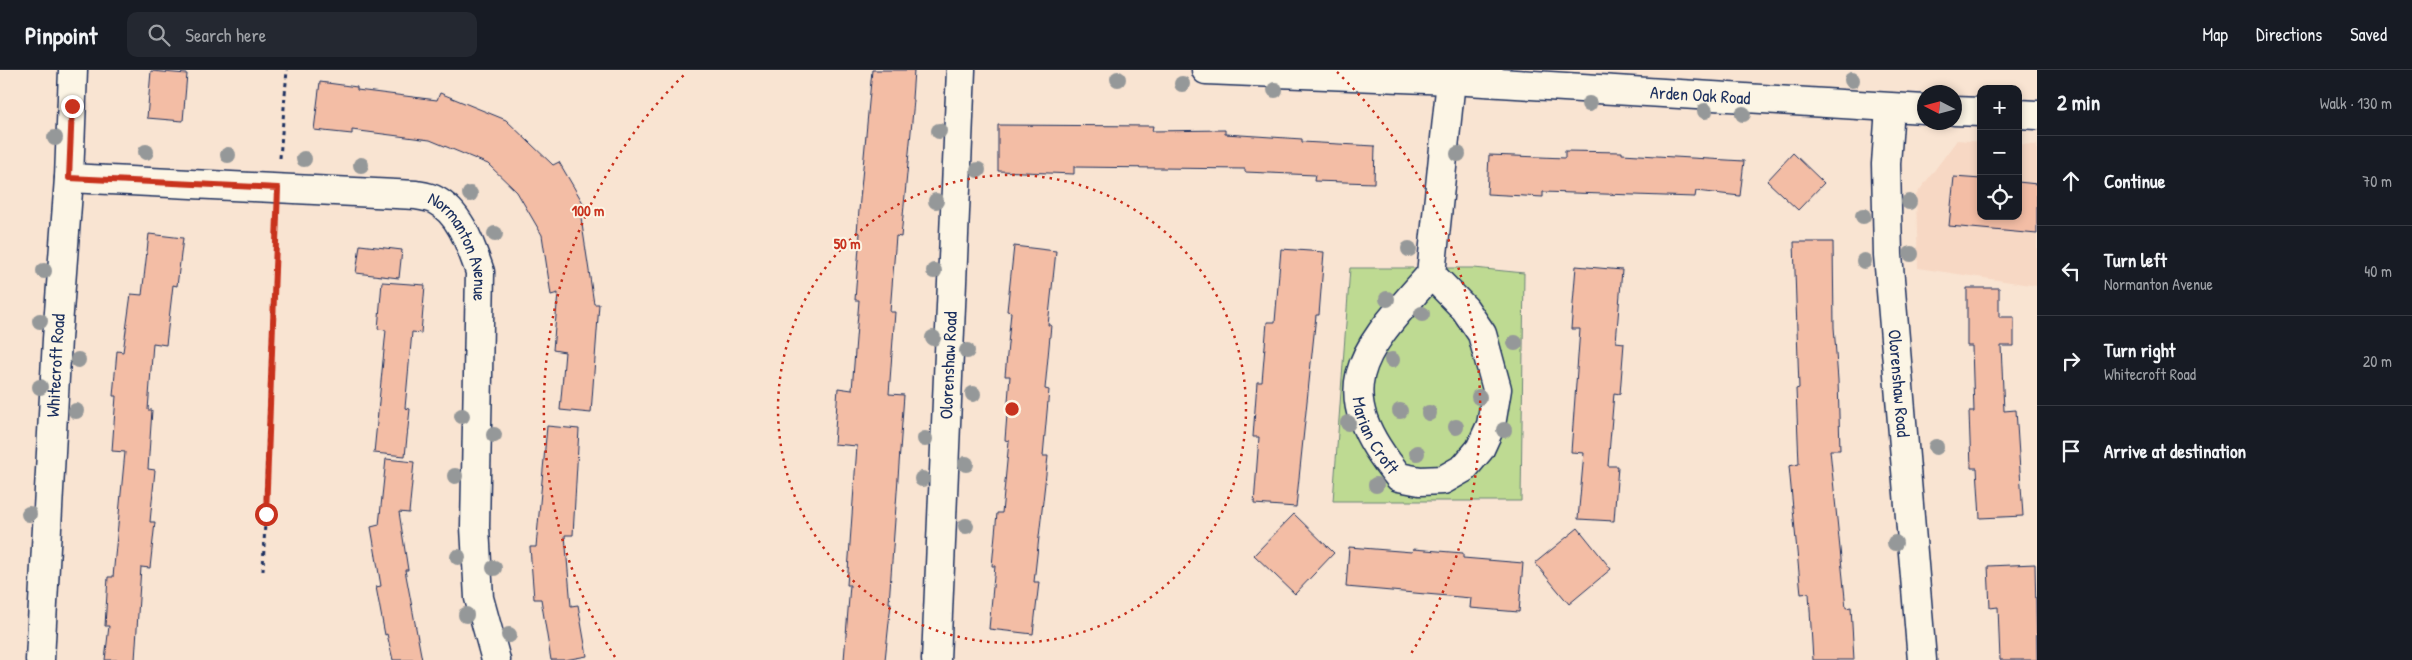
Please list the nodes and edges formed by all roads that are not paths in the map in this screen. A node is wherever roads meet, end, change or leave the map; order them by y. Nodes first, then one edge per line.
1 (73, 70) edge
2 (960, 70) edge
3 (1206, 70) edge
4 (1451, 80) junction
5 (1890, 108) junction
6 (1917, 109) edge
7 (1962, 111) edge
8 (1977, 112) edge
9 (2022, 114) edge
10 (2037, 114) edge
11 (69, 178) junction
12 (1432, 274) junction
13 (40, 660) edge
14 (496, 660) edge
15 (936, 660) edge
16 (1922, 660) edge

1 - 11 street, Whitecroft Road
2 - 15 street, Olorenshaw Road
3 - 4 street, Arden Oak Road
4 - 5 street, Arden Oak Road
4 - 12 street
5 - 6 street, Arden Oak Road
5 - 16 street, Olorenshaw Road
7 - 8 street
9 - 10 street
11 - 13 street, Whitecroft Road
11 - 14 street, Normanton Avenue
12 - 12 street, Marian Croft

